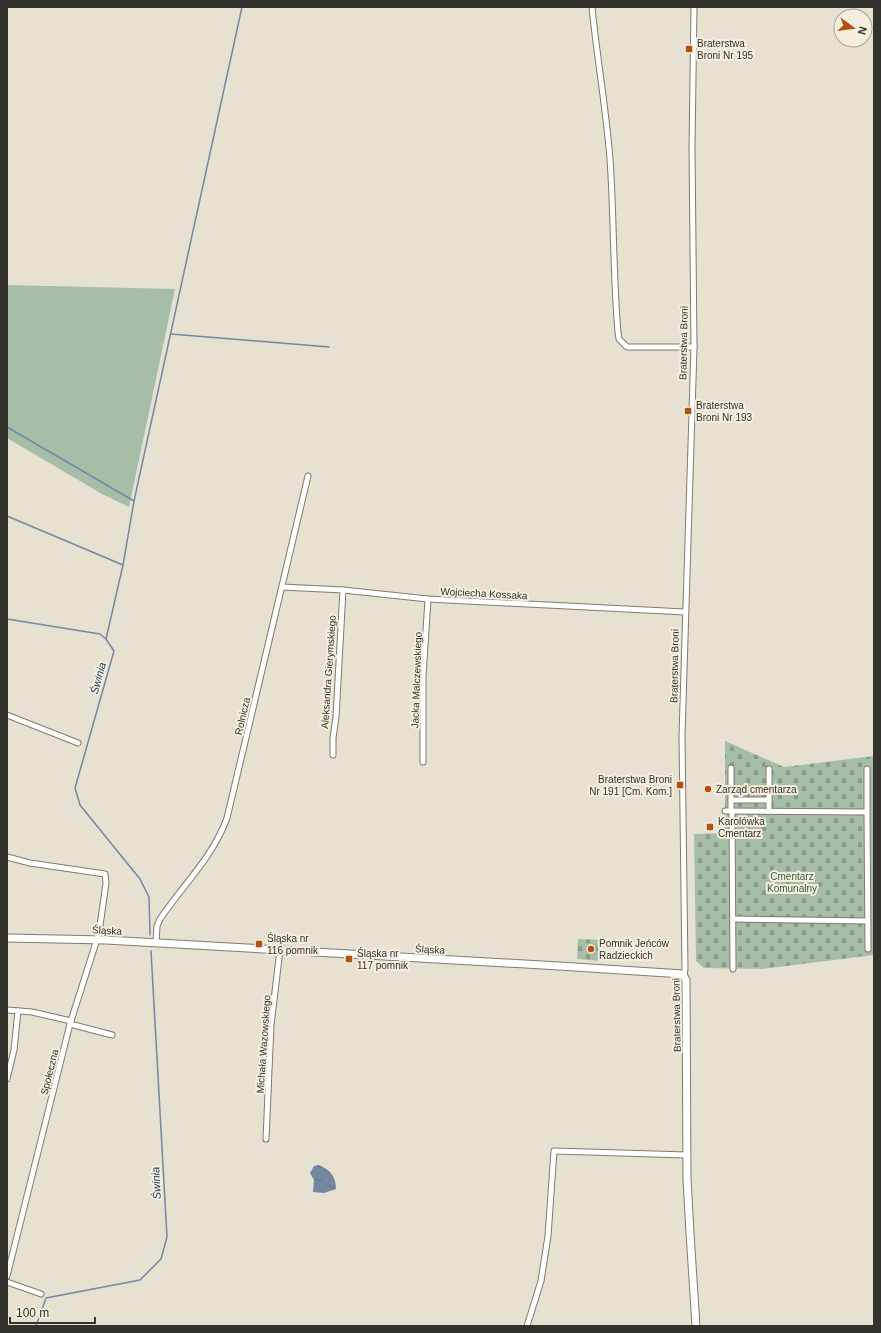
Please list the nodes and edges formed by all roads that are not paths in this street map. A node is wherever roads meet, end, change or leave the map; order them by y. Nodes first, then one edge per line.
1 (592, 7) edge
2 (694, 7) edge
3 (694, 347) junction
4 (308, 476) dead end
5 (282, 587) junction
6 (343, 590) junction
7 (428, 599) junction
8 (685, 612) junction
9 (7, 715) edge
10 (78, 743) dead end
11 (333, 755) dead end
12 (423, 762) dead end
13 (731, 768) dead end
14 (770, 769) dead end
15 (867, 769) dead end
16 (731, 800) junction
17 (769, 800) junction
18 (729, 811) junction
19 (769, 812) junction
20 (867, 812) junction
21 (7, 857) edge
22 (733, 919) junction
23 (868, 921) junction
24 (7, 938) edge
25 (97, 940) junction
26 (156, 943) junction
27 (868, 949) dead end
28 (280, 950) junction
29 (733, 969) dead end
30 (684, 976) junction
31 (7, 1010) edge
32 (18, 1011) junction
33 (70, 1022) junction
34 (112, 1035) dead end
35 (7, 1079) edge
36 (266, 1139) dead end
37 (687, 1156) junction
38 (7, 1276) edge
39 (7, 1282) edge
40 (40, 1294) dead end
41 (527, 1326) edge
42 (696, 1326) edge

1 - 3 street
2 - 3 street, Braterstwa Broni
3 - 8 street, Braterstwa Broni
4 - 5 street, Rolnicza
5 - 6 street, Wojciecha Kossaka
5 - 26 street, Rolnicza
6 - 7 street, Wojciecha Kossaka
6 - 11 street, Aleksandra Gierymskiego
7 - 8 street, Wojciecha Kossaka
7 - 12 street, Jacka Malczewskiego
8 - 30 street, Braterstwa Broni
9 - 10 street
13 - 16 street
14 - 17 street
15 - 20 street
16 - 17 street
16 - 18 street
17 - 19 street
18 - 19 street
18 - 22 street
19 - 20 street
20 - 23 street
21 - 25 street, Społeczna
22 - 23 street
22 - 29 street
23 - 27 street
24 - 25 street, Śląska
25 - 26 street, Śląska
25 - 33 street, Społeczna
26 - 28 street, Śląska
28 - 30 street, Śląska
28 - 36 street, Michała Wazowskiego
30 - 37 street, Braterstwa Broni
31 - 32 street
32 - 33 street
32 - 35 street
33 - 34 street
33 - 38 street, Społeczna
37 - 41 street
37 - 42 street, Braterstwa Broni
39 - 40 street

